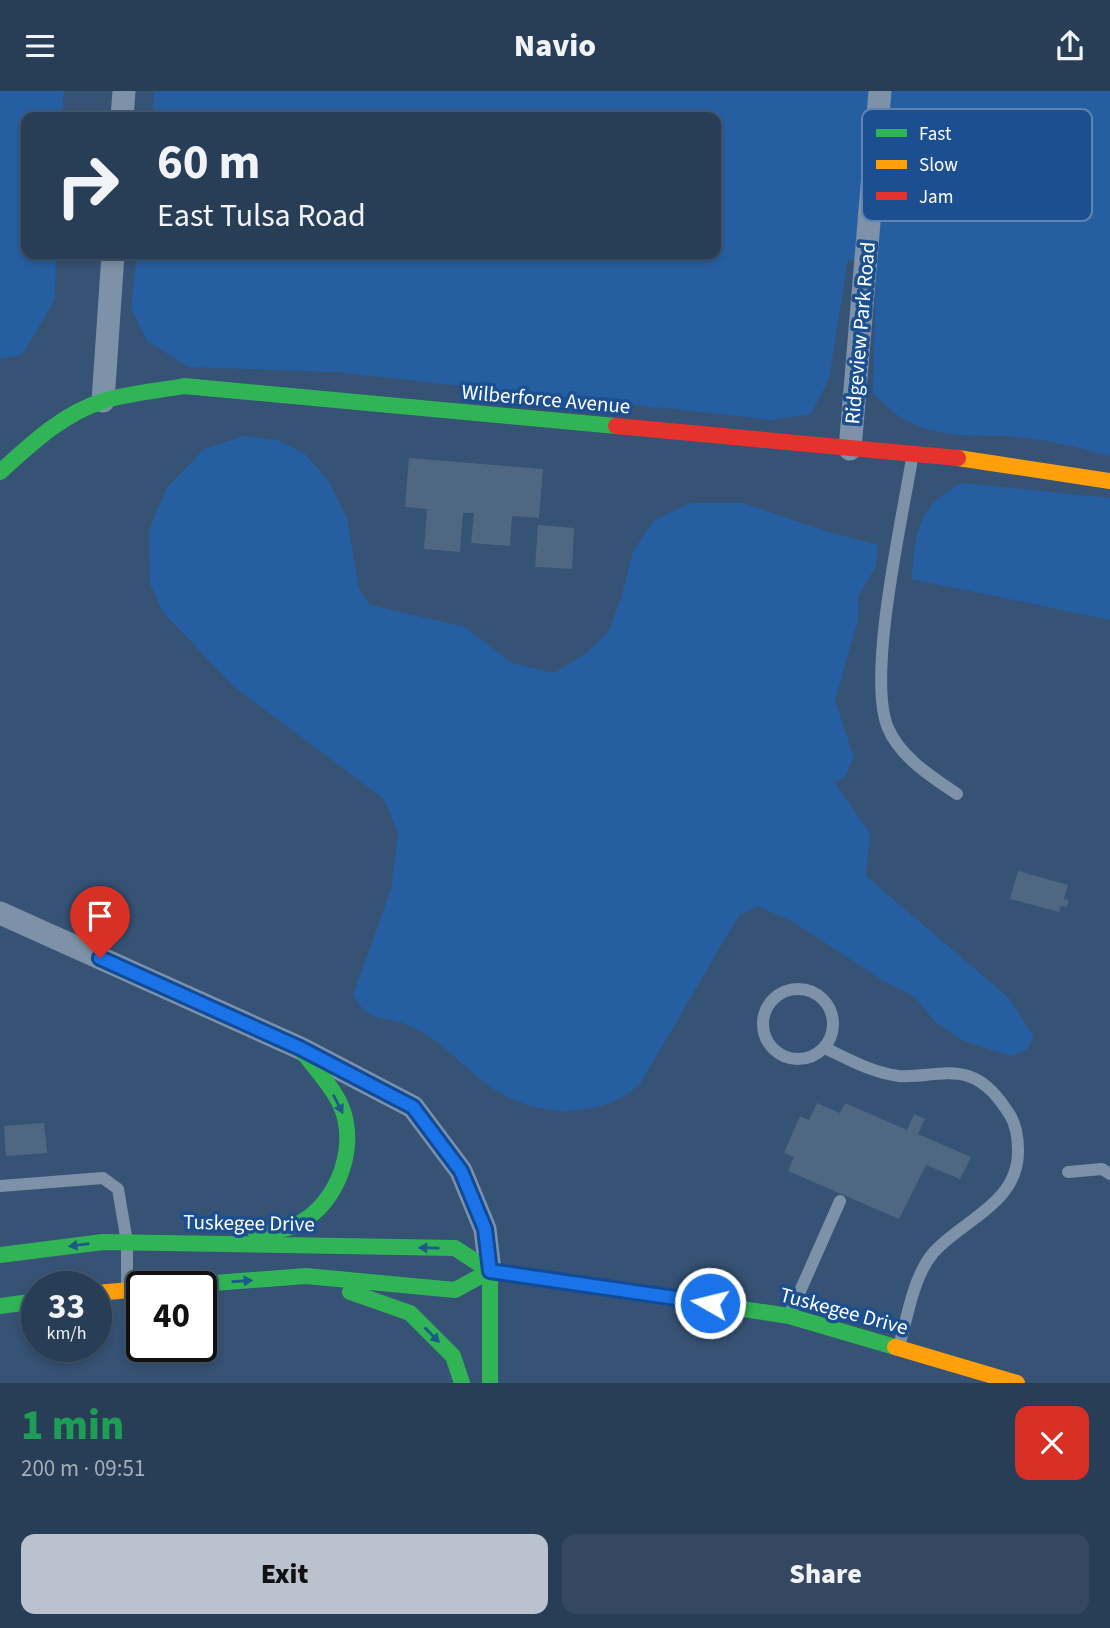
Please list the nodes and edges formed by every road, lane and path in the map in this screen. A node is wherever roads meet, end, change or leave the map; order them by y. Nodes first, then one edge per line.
1 (124, 91) edge
2 (880, 91) edge
3 (878, 109) edge
4 (122, 112) edge
5 (869, 221) edge
6 (113, 259) edge
7 (103, 401) junction
8 (850, 449) junction
9 (913, 453) junction
10 (0, 472) edge
11 (1110, 481) edge
12 (957, 794) dead end
13 (0, 913) edge
14 (300, 1048) junction
15 (825, 1048) junction
16 (1068, 1173) dead end
17 (1110, 1174) edge
18 (0, 1186) edge
19 (840, 1201) dead end
20 (127, 1243) junction
21 (192, 1243) junction
22 (0, 1255) edge
23 (131, 1271) edge
24 (490, 1271) junction
25 (306, 1276) junction
26 (217, 1283) edge
27 (21, 1303) edge
28 (0, 1306) edge
29 (789, 1316) junction
30 (899, 1347) junction
31 (462, 1383) edge
32 (490, 1383) edge
33 (1017, 1383) edge

1 - 4 street
2 - 3 street, Ridgeview Park Road
5 - 8 street, Ridgeview Park Road
6 - 7 street
7 - 8 street, Wilberforce Avenue
7 - 10 street, Wilberforce Avenue
8 - 9 street, Wilberforce Avenue
9 - 11 street, Wilberforce Avenue
9 - 12 lane
13 - 14 street
14 -> 21 street
14 - 24 street
15 - 15 lane
15 - 30 lane
16 - 17 lane
18 - 20 lane
19 - 29 lane
20 - 21 street, Tuskegee Drive
20 -> 22 street, Tuskegee Drive
20 - 23 lane
24 -> 21 street, Tuskegee Drive
24 - 25 street
24 - 29 street, Tuskegee Drive
24 - 32 street
26 -> 25 street
25 -> 31 street
27 - 28 street
29 - 30 street, Tuskegee Drive
30 - 33 street, Tuskegee Drive

